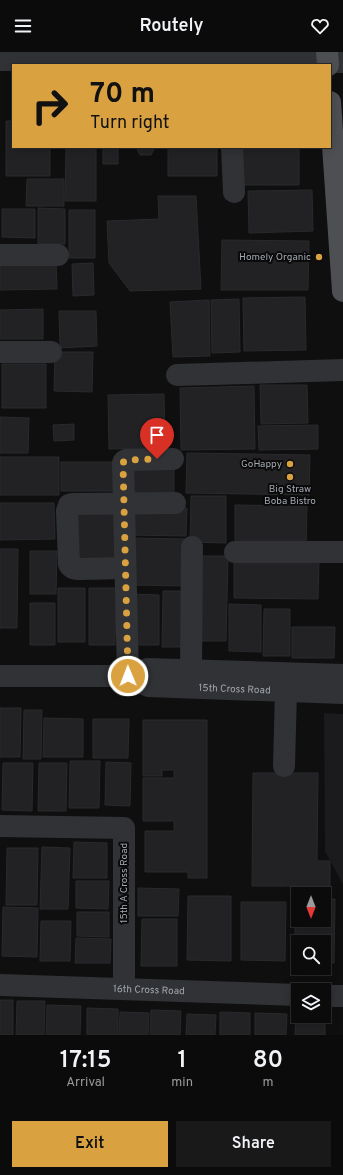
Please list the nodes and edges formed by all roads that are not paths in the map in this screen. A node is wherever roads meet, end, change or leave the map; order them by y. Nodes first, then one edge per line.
1 (30, 56) edge
2 (0, 60) edge
3 (331, 60) edge
4 (57, 63) edge
5 (229, 63) edge
6 (331, 108) edge
7 (338, 146) edge
8 (232, 148) edge
9 (234, 192) dead end
10 (340, 200) edge
11 (0, 255) edge
12 (58, 255) dead end
13 (343, 291) edge
14 (0, 352) edge
15 (51, 352) dead end
16 (343, 370) edge
17 (177, 375) dead end
18 (173, 459) dead end
19 (175, 503) dead end
20 (124, 504) junction
21 (192, 548) dead end
22 (235, 552) dead end
23 (343, 552) edge
24 (125, 568) junction
25 (191, 670) junction
26 (343, 675) edge
27 (0, 676) edge
28 (128, 676) junction
29 (286, 691) junction
30 (343, 693) edge
31 (284, 766) dead end
32 (0, 826) edge
33 (0, 985) edge
34 (124, 989) junction
35 (291, 995) edge
36 (331, 996) edge
37 (343, 996) edge

1 - 2 street
1 - 4 street
3 - 5 street
4 - 5 street
6 - 7 main road
7 - 10 main road
8 - 9 street
10 - 13 main road
11 - 12 street
14 - 15 street
16 - 17 street
18 - 20 street
19 - 20 street
20 - 24 street
20 - 24 street
21 - 25 street
22 - 23 street
24 - 28 street
25 - 26 street, 15th Cross Road
25 - 28 street, 15th Cross Road
27 - 28 street, 15th Cross Road
28 - 29 street, 15th Cross Road
29 - 30 street, 15th Cross Road
29 - 31 street
32 - 34 street, 15th A Cross Road
33 - 34 street, 16th Cross Road
34 - 35 street, 16th Cross Road
36 - 37 street

